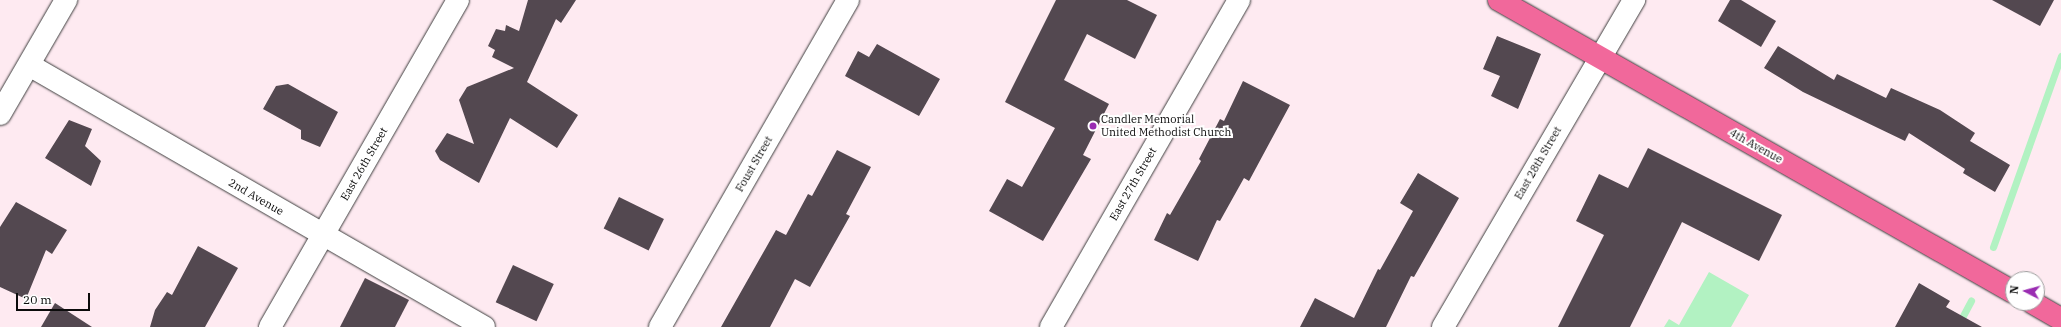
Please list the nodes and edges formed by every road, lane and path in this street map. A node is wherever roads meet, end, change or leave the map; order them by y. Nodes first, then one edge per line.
1 (66, 0) edge
2 (458, 0) edge
3 (848, 0) edge
4 (1240, 0) edge
5 (1499, 0) edge
6 (1634, 0) edge
7 (1600, 58) junction
8 (29, 65) junction
9 (0, 114) edge
10 (323, 236) junction
11 (2005, 287) edge
12 (2045, 310) edge
13 (2061, 319) edge
14 (270, 327) edge
15 (484, 327) edge
16 (660, 327) edge
17 (1051, 327) edge
18 (1443, 327) edge

1 - 8 street
2 - 10 street, East 26th Street
3 - 16 street, Foust Street
4 - 17 street, East 27th Street
5 - 7 main road, 4th Avenue
6 - 7 street, East 28th Street
7 - 11 main road, 4th Avenue
7 - 18 street, East 28th Street
8 - 9 street
8 - 10 street, 2nd Avenue
10 - 14 street, East 26th Street
10 - 15 street, 2nd Avenue
12 - 13 main road

